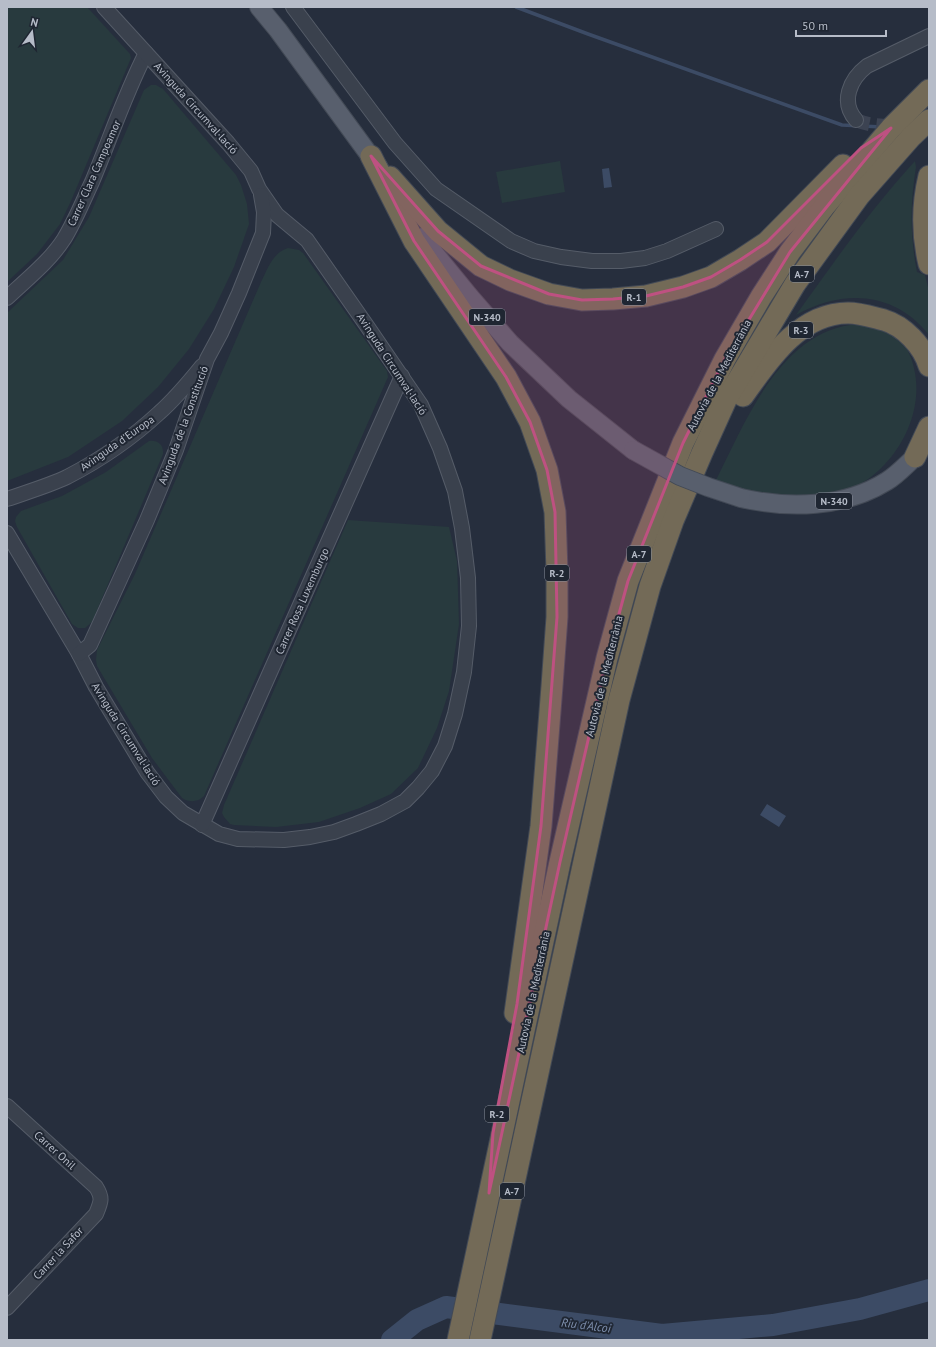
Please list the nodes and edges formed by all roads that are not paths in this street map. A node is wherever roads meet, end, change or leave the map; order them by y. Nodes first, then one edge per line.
1 (104, 7) edge
2 (259, 7) edge
3 (293, 7) edge
4 (929, 36) edge
5 (146, 53) junction
6 (929, 90) edge
7 (856, 120) dead end
8 (929, 120) edge
9 (891, 128) junction
10 (371, 156) junction
11 (929, 176) edge
12 (259, 189) junction
13 (716, 229) dead end
14 (929, 264) edge
15 (7, 298) edge
16 (207, 359) junction
17 (929, 366) edge
18 (402, 376) junction
19 (929, 427) edge
20 (705, 448) junction
21 (922, 450) edge
22 (7, 499) edge
23 (7, 533) edge
24 (79, 654) junction
25 (202, 825) junction
26 (517, 1037) junction
27 (7, 1106) edge
28 (489, 1193) joint
29 (100, 1194) joint
30 (7, 1308) edge
31 (458, 1340) edge
32 (480, 1340) edge

1 - 5 street, Avinguda Circumval·lació
2 - 10 main road, N-340
3 - 13 street
4 - 7 street
5 - 12 street, Avinguda Circumval·lació
5 - 15 street, Carrer Clara Campoamor
6 - 9 highway, Autovia de la Mediterrània / A-7
8 - 20 highway, Autovia de la Mediterrània / A-7
9 - 10 highway, R-1
9 - 26 highway, Autovia de la Mediterrània / A-7
10 - 21 main road, N-340, bridge
10 - 26 highway, R-2
11 - 14 highway
12 - 16 street, Avinguda de la Constitució
12 - 18 street, Avinguda Circumval·lació
16 - 22 street, Avinguda d'Europa
16 - 24 street, Avinguda de la Constitució
17 - 20 highway, R-3
18 - 25 street, Carrer Rosa Luxemburgo
18 - 25 street, Avinguda Circumval·lació
19 - 21 highway
20 - 32 highway, Autovia de la Mediterrània / A-7
23 - 24 street, Avinguda Circumval·lació
24 - 25 street, Avinguda Circumval·lació
26 - 28 highway, R-2
27 - 29 street, Carrer Onil
28 - 31 highway, A-7
29 - 30 street, Carrer la Safor

